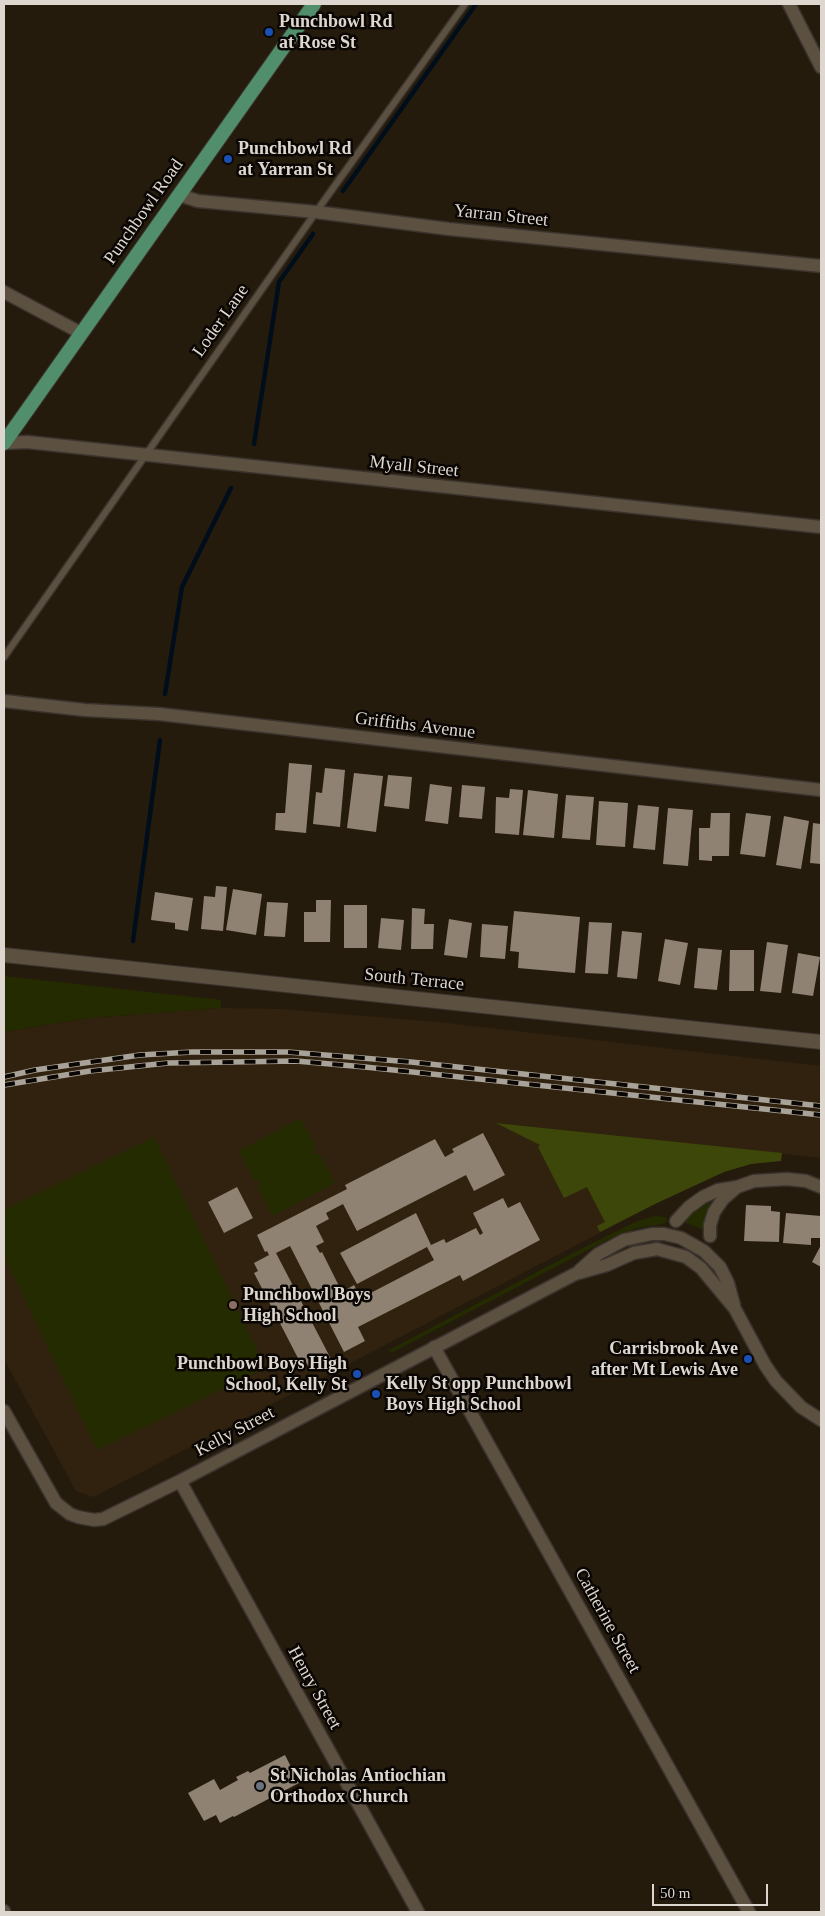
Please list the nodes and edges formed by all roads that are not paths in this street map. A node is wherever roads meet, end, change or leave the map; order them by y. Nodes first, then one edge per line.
1 (314, 4) edge
2 (466, 4) edge
3 (789, 4) edge
4 (821, 67) edge
5 (179, 195) junction
6 (316, 212) junction
7 (821, 266) edge
8 (4, 292) edge
9 (81, 333) junction
10 (4, 443) edge
11 (146, 456) junction
12 (821, 527) edge
13 (4, 657) edge
14 (4, 701) edge
15 (821, 790) edge
16 (4, 955) edge
17 (821, 1042) edge
18 (737, 1187) junction
19 (821, 1187) edge
20 (676, 1220) dead end
21 (710, 1236) dead end
22 (575, 1274) junction
23 (735, 1309) junction
24 (434, 1347) junction
25 (4, 1411) edge
26 (821, 1420) edge
27 (180, 1481) junction
28 (418, 1912) edge
29 (748, 1912) edge

1 - 5 main road, Punchbowl Road
2 - 6 lane, Loder Lane
3 - 4 street
5 - 6 street, Yarran Street
5 - 9 main road, Punchbowl Road
6 - 7 street, Yarran Street
6 - 11 lane, Loder Lane
8 - 9 street
9 - 10 main road, Punchbowl Road
10 - 11 street, Myall Street
11 - 12 street, Myall Street
11 - 13 lane, Loder Lane
14 - 15 street, Griffiths Avenue
16 - 17 street, South Terrace
18 - 19 street
18 - 20 street
18 - 21 street
22 - 23 street, Kelly Street
22 - 23 street, Kelly Street
22 - 24 street, Kelly Street
23 - 26 street
24 - 27 street, Kelly Street
24 - 29 street, Catherine Street
25 - 27 street, Kelly Street
27 - 28 street, Henry Street

